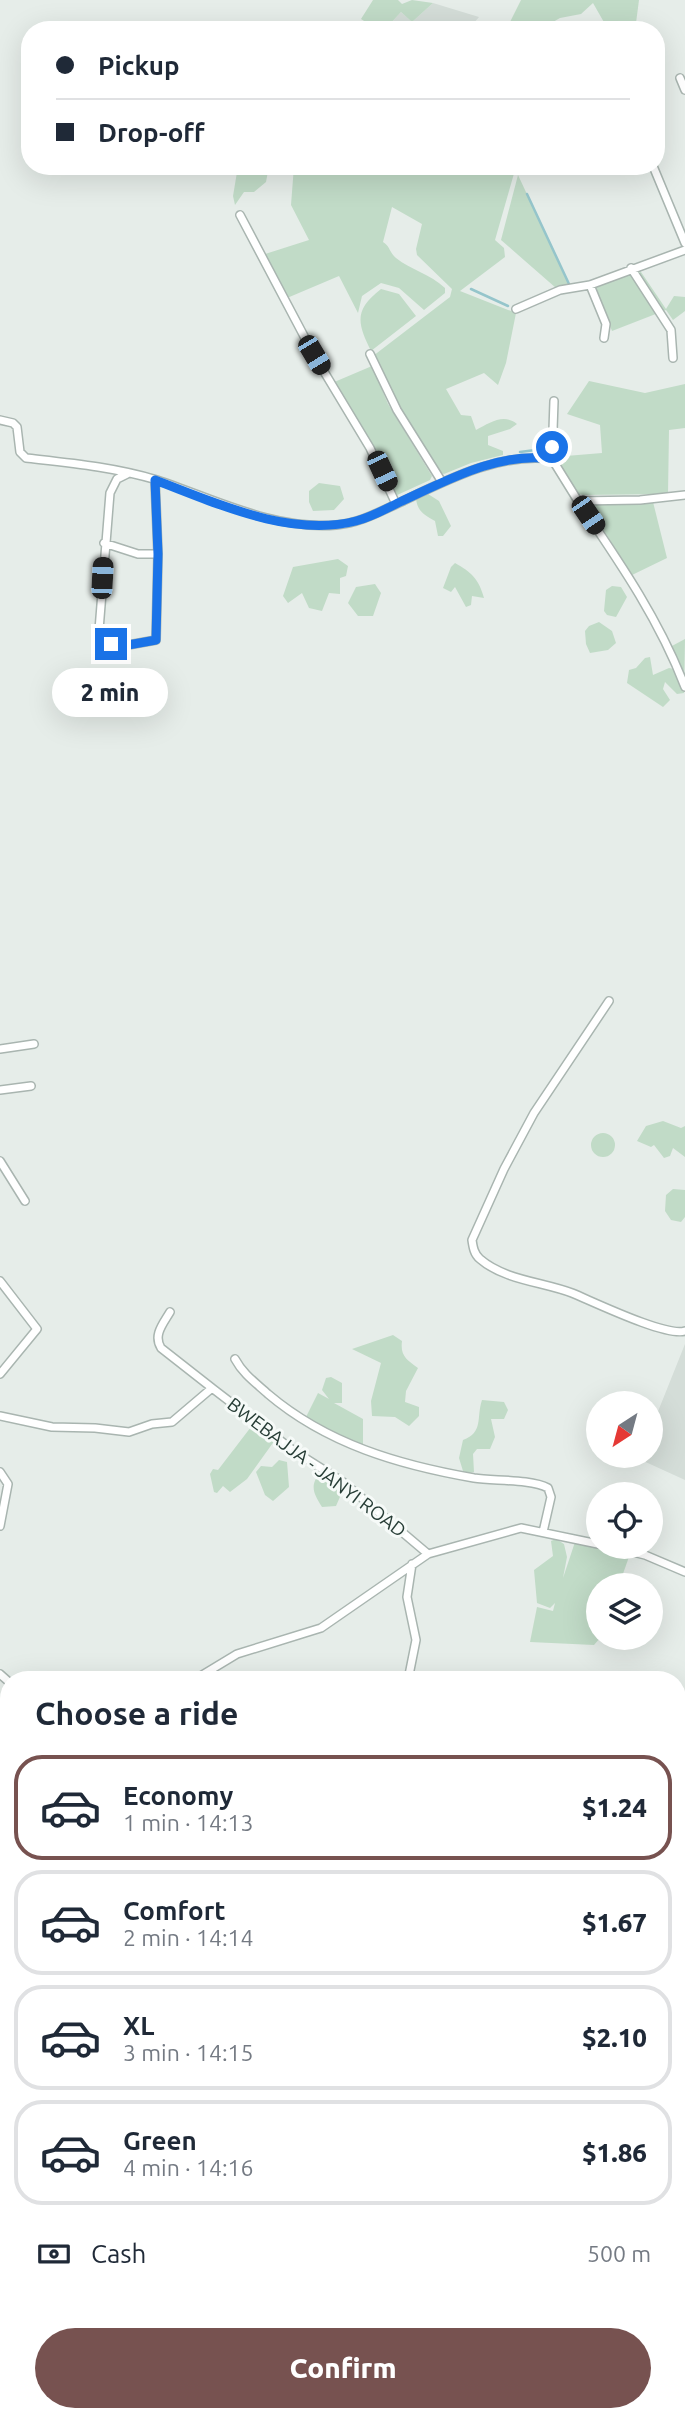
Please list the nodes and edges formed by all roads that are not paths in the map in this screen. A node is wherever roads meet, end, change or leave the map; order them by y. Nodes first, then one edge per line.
1 (680, 78) dead end
2 (685, 90) edge
3 (657, 175) edge
4 (240, 215) dead end
5 (685, 243) edge
6 (685, 250) edge
7 (631, 268) junction
8 (590, 285) junction
9 (516, 309) dead end
10 (604, 338) dead end
11 (370, 354) dead end
12 (673, 358) dead end
13 (554, 401) dead end
14 (0, 420) edge
15 (552, 459) junction
16 (128, 473) junction
17 (155, 480) junction
18 (442, 482) junction
19 (685, 495) edge
20 (578, 501) junction
21 (396, 504) junction
22 (104, 543) junction
23 (158, 554) junction
24 (685, 687) edge
25 (610, 1000) dead end
26 (34, 1044) dead end
27 (0, 1049) edge
28 (31, 1086) dead end
29 (0, 1090) edge
30 (0, 1161) edge
31 (25, 1201) dead end
32 (0, 1281) edge
33 (170, 1312) dead end
34 (685, 1331) edge
35 (236, 1359) dead end
36 (0, 1374) edge
37 (212, 1388) junction
38 (0, 1416) edge
39 (0, 1472) edge
40 (0, 1526) edge
41 (543, 1532) junction
42 (586, 1541) edge
43 (428, 1554) junction
44 (654, 1559) edge
45 (412, 1563) junction
46 (685, 1572) edge
47 (209, 1671) edge
48 (410, 1671) edge

1 - 2 street
3 - 5 street
4 - 21 street
6 - 7 street
7 - 8 street
7 - 12 street
8 - 9 street
8 - 10 street
11 - 18 street
13 - 15 street
14 - 16 street
15 - 18 street
15 - 20 street
16 - 17 street
16 - 22 street
17 - 21 street
17 - 23 street
18 - 21 street
19 - 20 street
20 - 24 street
22 - 23 street
22 - 23 street
25 - 34 street
26 - 27 street
28 - 29 street
30 - 31 street
32 - 36 street
33 - 37 street
35 - 41 street
37 - 38 street, BWEBAJJA - JANYI ROAD
37 - 43 street, BWEBAJJA - JANYI ROAD
39 - 40 street
41 - 42 street
41 - 43 street
43 - 45 street
44 - 46 street
45 - 47 street
45 - 48 street

